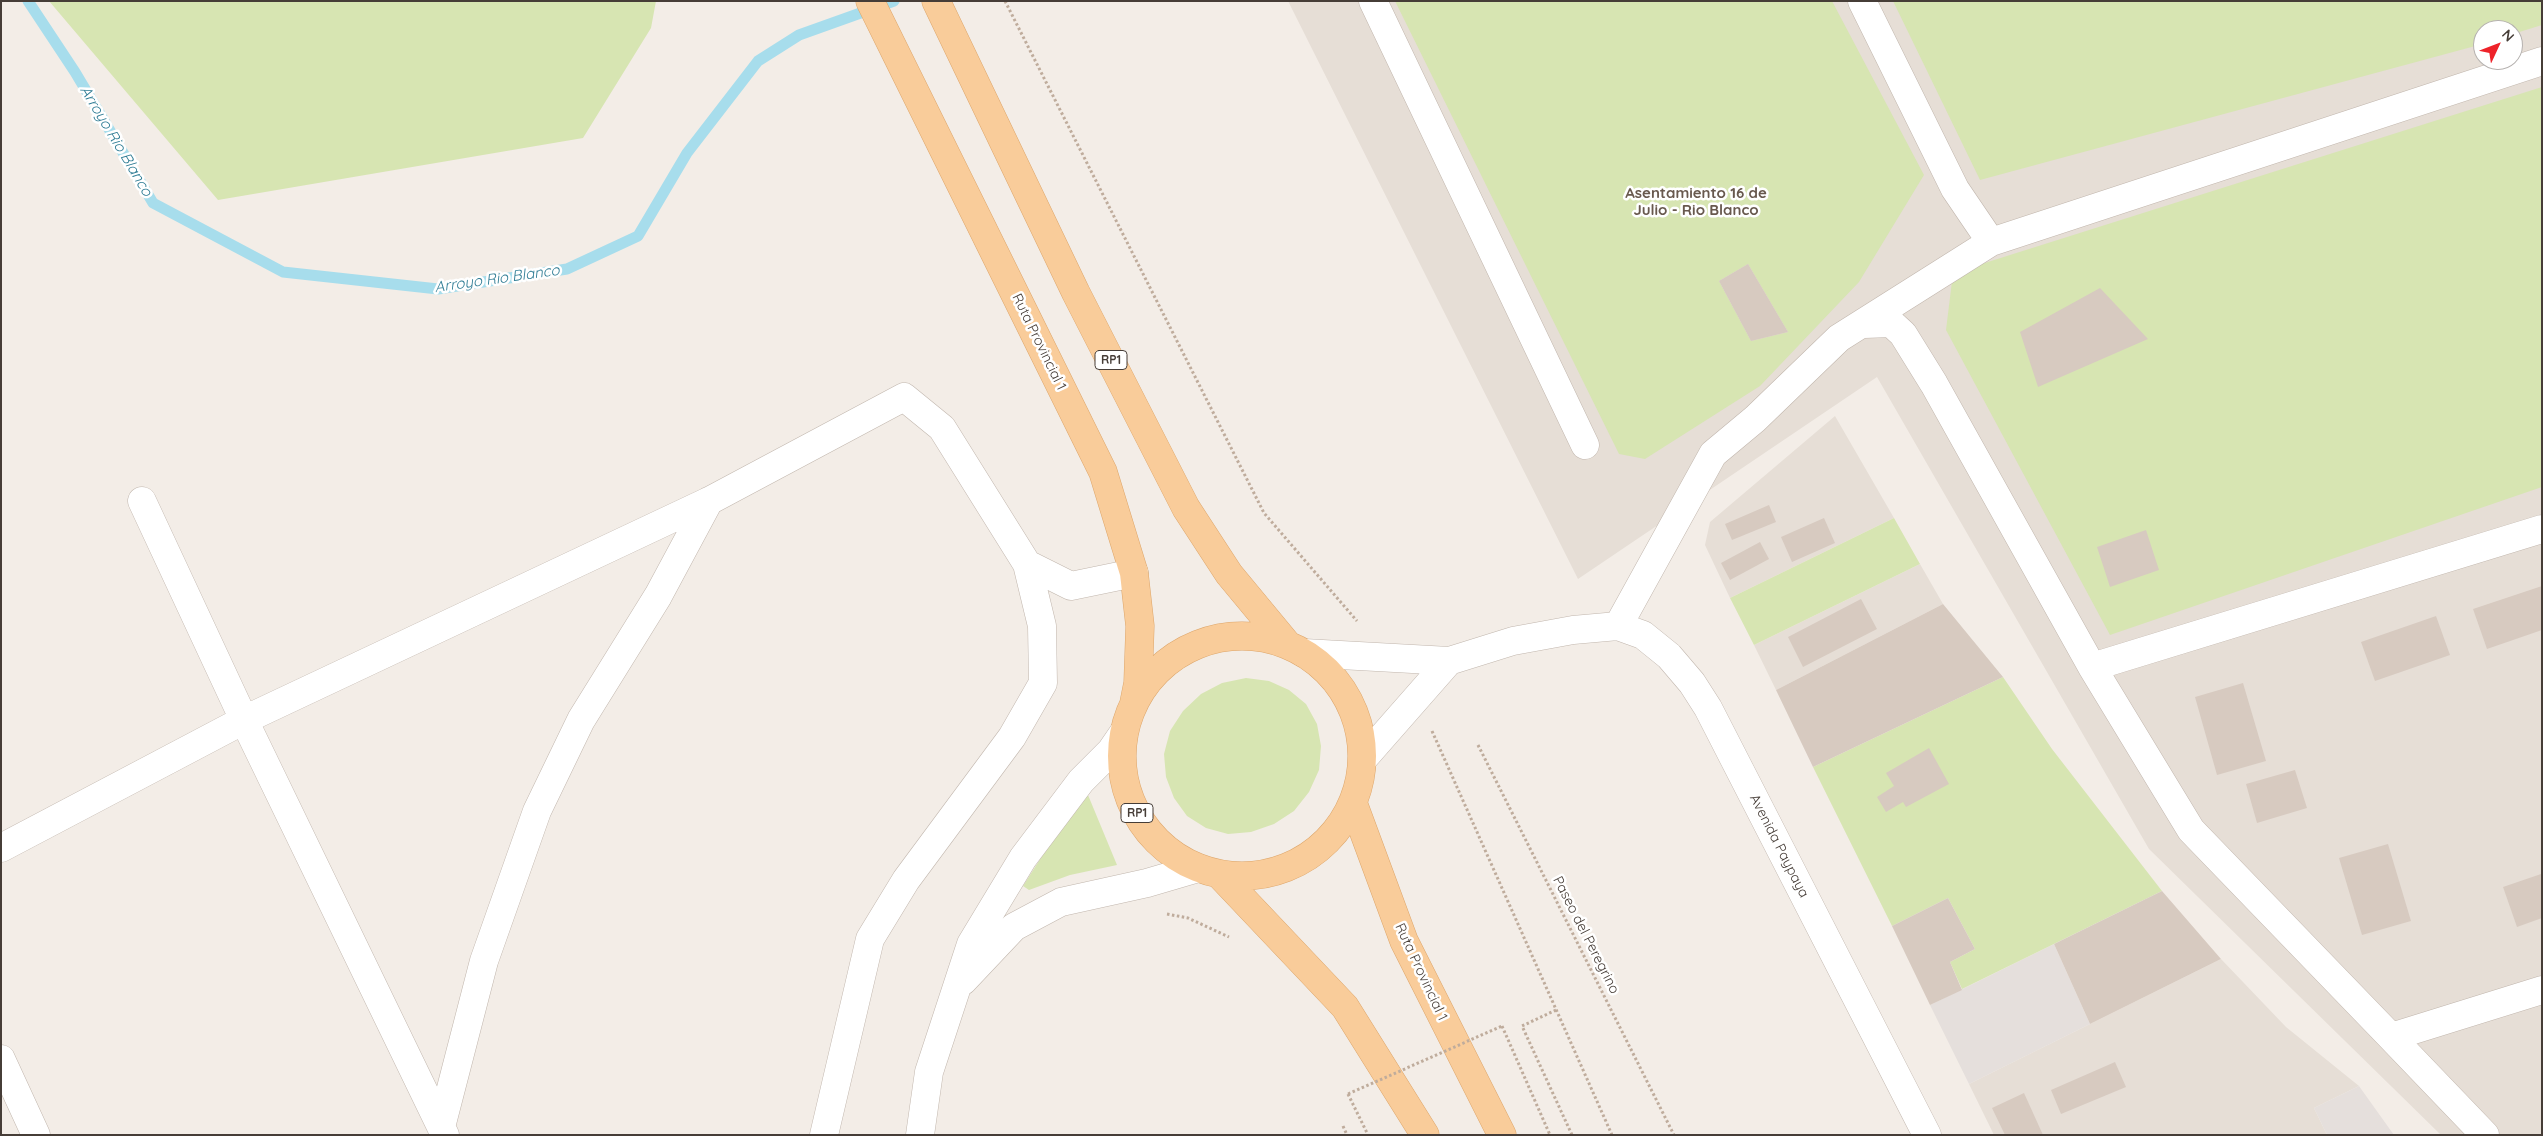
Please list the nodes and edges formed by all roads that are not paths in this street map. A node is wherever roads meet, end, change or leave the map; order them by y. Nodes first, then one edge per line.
1 (870, 1) edge
2 (936, 1) edge
3 (1373, 1) edge
4 (1862, 1) edge
5 (2542, 61) edge
6 (1991, 242) junction
7 (1864, 324) junction
8 (1586, 445) dead end
9 (142, 501) dead end
10 (709, 501) junction
11 (2542, 529) edge
12 (1027, 564) junction
13 (1134, 574) junction
14 (1618, 626) junction
15 (1295, 649) junction
16 (1449, 661) junction
17 (2092, 667) junction
18 (1134, 703) junction
19 (244, 720) junction
20 (1124, 732) junction
21 (1363, 759) junction
22 (1354, 803) junction
23 (1, 848) edge
24 (1209, 871) junction
25 (2542, 990) edge
26 (954, 991) junction
27 (2392, 1037) junction
28 (1, 1059) edge
29 (443, 1131) edge
30 (36, 1135) edge
31 (824, 1135) edge
32 (920, 1135) edge
33 (1425, 1135) edge
34 (1502, 1135) edge
35 (1927, 1135) edge
36 (2485, 1135) edge

1 - 13 main road, Ruta Provincial 1 / RP1
2 - 15 main road, Ruta Provincial 1 / RP1
3 - 8 street
4 - 6 street
5 - 6 street
6 - 7 street
7 - 14 street
7 - 17 street
9 - 19 street
10 - 12 street
10 - 19 street
10 - 29 street
11 - 17 street
12 - 13 street
12 - 31 street
13 - 18 main road, Ruta Provincial 1 / RP1
14 - 16 street, Avenida Paypaya
14 - 35 street, Avenida Paypaya
15 - 16 street
15 - 18 main road, Ruta Provincial 1 / RP1
15 - 21 main road, Ruta Provincial 1 / RP1
16 - 21 street
17 - 27 street
18 - 20 main road, Ruta Provincial 1 / RP1
19 - 23 street
19 - 29 street
20 - 24 main road, Ruta Provincial 1 / RP1
20 - 26 street
21 - 22 main road, Ruta Provincial 1 / RP1
22 - 24 main road, Ruta Provincial 1 / RP1
22 - 34 main road, Ruta Provincial 1
24 - 26 street
24 - 33 main road, Ruta Provincial 1 / RP1
25 - 27 street
26 - 32 street
27 - 36 street
28 - 30 street

